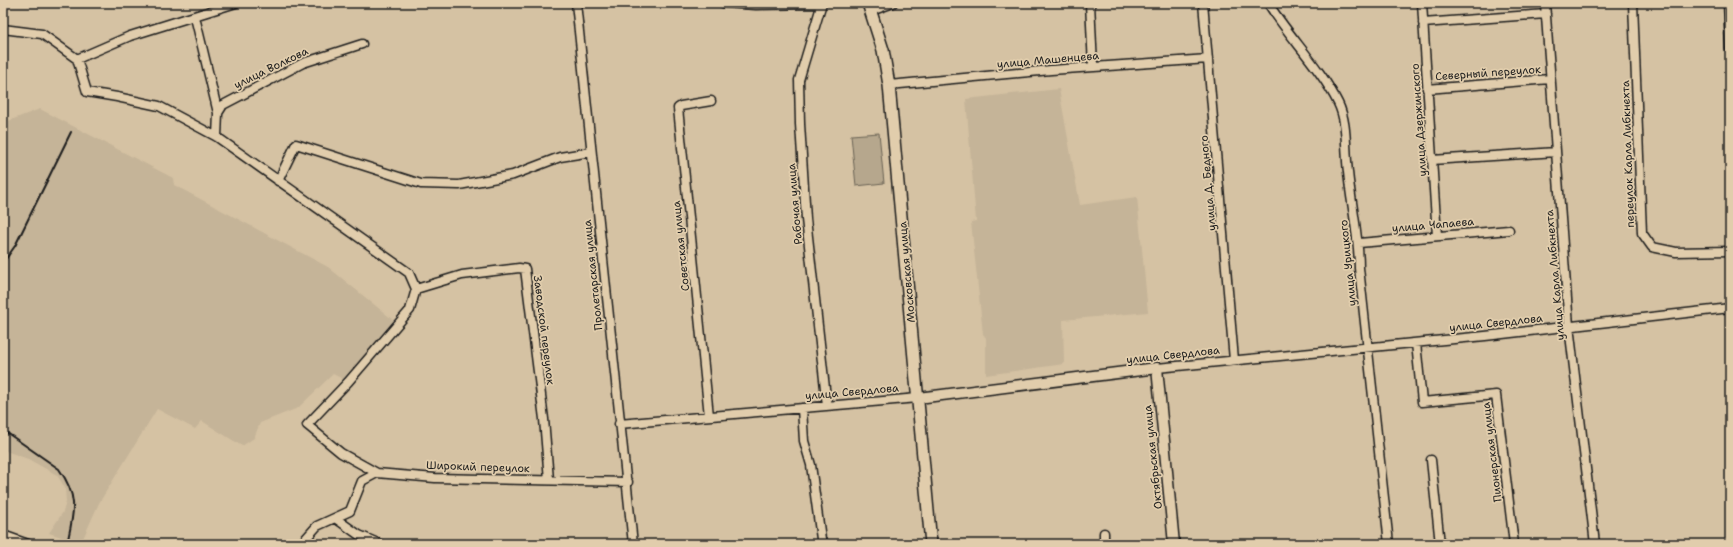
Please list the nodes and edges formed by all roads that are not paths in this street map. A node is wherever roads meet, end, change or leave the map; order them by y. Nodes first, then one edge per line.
1 (236, 3) edge
2 (576, 3) edge
3 (723, 3) edge
4 (822, 3) edge
5 (893, 3) edge
6 (1090, 3) edge
7 (1203, 3) edge
8 (1268, 3) edge
9 (1422, 3) edge
10 (1545, 3) edge
11 (1633, 3) edge
12 (1728, 3) edge
13 (875, 6) edge
14 (1546, 14) junction
15 (195, 17) junction
16 (1423, 23) junction
17 (3, 29) edge
18 (362, 44) dead end
19 (1730, 48) edge
20 (77, 59) junction
21 (1208, 59) junction
22 (1093, 67) junction
23 (1550, 80) junction
24 (889, 85) junction
25 (1428, 89) junction
26 (711, 101) dead end
27 (218, 114) junction
28 (217, 137) junction
29 (592, 152) junction
30 (1556, 152) junction
31 (1432, 160) junction
32 (278, 181) junction
33 (1509, 230) dead end
34 (1437, 236) junction
35 (1359, 243) junction
36 (1730, 251) edge
37 (416, 289) junction
38 (1730, 308) edge
39 (1569, 326) junction
40 (1416, 343) junction
41 (1369, 347) junction
42 (1234, 360) junction
43 (1157, 368) junction
44 (918, 398) junction
45 (827, 406) junction
46 (802, 408) junction
47 (709, 416) junction
48 (619, 424) junction
49 (1431, 460) dead end
50 (377, 473) junction
51 (549, 480) junction
52 (628, 482) junction
53 (334, 518) junction
54 (1104, 533) dead end
55 (3, 535) edge
56 (28, 544) edge
57 (301, 544) edge
58 (380, 544) edge
59 (633, 544) edge
60 (825, 544) edge
61 (931, 544) edge
62 (1104, 544) edge
63 (1174, 544) edge
64 (1389, 544) edge
65 (1440, 544) edge
66 (1514, 544) edge
67 (1595, 544) edge

1 - 15 street
2 - 29 street, Пролетарская улица
3 - 4 street
4 - 45 street, Рабочая улица
5 - 13 street
6 - 22 street
7 - 21 street, улица Д. Бедного
8 - 35 street, улица Урицкого
9 - 16 street, улица Дзержинского
10 - 14 street, улица Карла Либкнехта
11 - 36 street, переулок Карла Либкнехта
12 - 19 street
13 - 24 main road, Московская улица
14 - 16 street
14 - 23 street, улица Карла Либкнехта
15 - 20 street
15 - 27 street
16 - 25 street, улица Дзержинского
17 - 20 street
18 - 27 street, улица Волкова
20 - 28 street
21 - 22 street, улица Машенцева
21 - 42 street, улица Д. Бедного
22 - 24 street, улица Машенцева
23 - 25 street, Северный переулок
23 - 30 street, улица Карла Либкнехта
24 - 44 main road, Московская улица
25 - 31 street, улица Дзержинского
26 - 47 street, Советская улица
27 - 28 street
28 - 32 street
29 - 32 street
29 - 48 street, Пролетарская улица
30 - 31 street
30 - 39 street, улица Карла Либкнехта
31 - 34 street, улица Дзержинского
32 - 37 street
33 - 34 street, улица Чапаева
34 - 35 street, улица Чапаева
35 - 41 street, улица Урицкого
37 - 50 street
37 - 51 street, Заводской переулок
38 - 39 street, улица Свердлова
39 - 40 street, улица Свердлова
39 - 67 street, улица Карла Либкнехта
40 - 41 street, улица Свердлова
40 - 66 street, Пионерская улица
41 - 42 street, улица Свердлова
41 - 64 street, улица Урицкого
42 - 43 street, улица Свердлова
43 - 44 street, улица Свердлова
43 - 63 street, Октябрьская улица
44 - 45 street, улица Свердлова
44 - 61 main road, Московская улица
45 - 46 street, улица Свердлова
46 - 47 street, улица Свердлова
46 - 60 street
47 - 48 street, улица Свердлова
48 - 52 street, Пролетарская улица
49 - 65 street
50 - 51 street, Широкий переулок
50 - 53 street
51 - 52 street, Широкий переулок
52 - 59 street, Пролетарская улица
53 - 57 street
53 - 58 street
54 - 62 street
55 - 56 street

